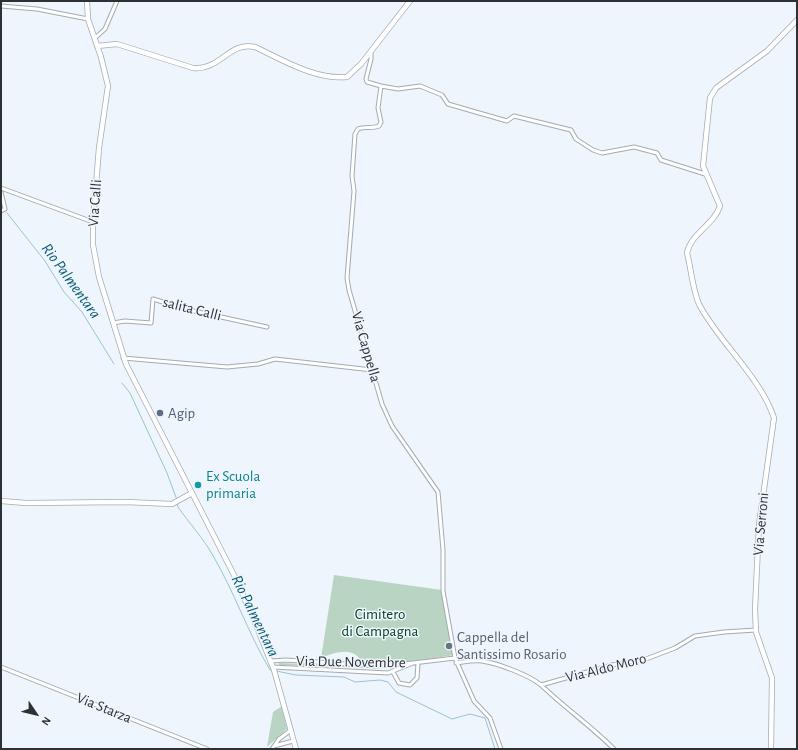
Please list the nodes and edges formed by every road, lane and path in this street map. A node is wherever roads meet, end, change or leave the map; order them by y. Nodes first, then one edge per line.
1 (87, 1) edge
2 (117, 1) edge
3 (410, 1) edge
4 (1, 6) edge
5 (88, 20) junction
6 (797, 20) edge
7 (95, 38) junction
8 (97, 46) junction
9 (370, 51) junction
10 (381, 86) junction
11 (705, 174) junction
12 (1, 188) edge
13 (1, 192) edge
14 (1, 211) edge
15 (93, 222) junction
16 (113, 323) junction
17 (267, 327) dead end
18 (123, 358) junction
19 (372, 370) junction
20 (192, 493) junction
21 (1, 501) edge
22 (756, 630) junction
23 (455, 658) junction
24 (271, 662) junction
25 (418, 663) junction
26 (456, 663) junction
27 (413, 664) junction
28 (1, 667) edge
29 (274, 669) junction
30 (393, 672) junction
31 (541, 685) junction
32 (291, 730) junction
33 (293, 741) junction
34 (273, 747) edge
35 (207, 749) edge
36 (296, 749) edge
37 (501, 749) edge
38 (614, 749) edge
39 (771, 749) edge

1 - 5 street, Via Calli
2 - 7 street
3 - 9 street
4 - 5 street
5 - 7 street, Via Calli
6 - 11 street
7 - 8 street, Via Calli
8 - 9 street
8 - 15 street, Via Calli
9 - 10 street
10 - 11 street
10 - 19 street, Via Cappella
11 - 22 street, Via Serroni
12 - 15 street
13 - 14 street
15 - 16 street, Via Calli
16 - 17 street, salita Calli
16 - 18 street, Via Calli
18 - 19 street
18 - 20 street, Via Calli
19 - 23 street, Via Cappella
20 - 21 street
20 - 24 street, Via Calli
22 - 31 street, Via Aldo Moro
22 - 39 street, Via Serroni
23 - 25 street, Via Due Novembre
23 - 26 street, Via Cappella
24 - 27 street, Via Due Novembre
24 - 29 street, Via Calli
25 - 27 street, Via Due Novembre
25 - 30 street
26 - 31 street
26 - 37 street, Via Cappella
27 - 30 street
28 - 35 street, Via Starza
29 - 30 street, Via Due Novembre
29 - 32 street, Via Calli
31 - 38 street
32 - 33 street, Via Calli
32 - 34 street
33 - 34 street
33 - 36 street, Via Calli

